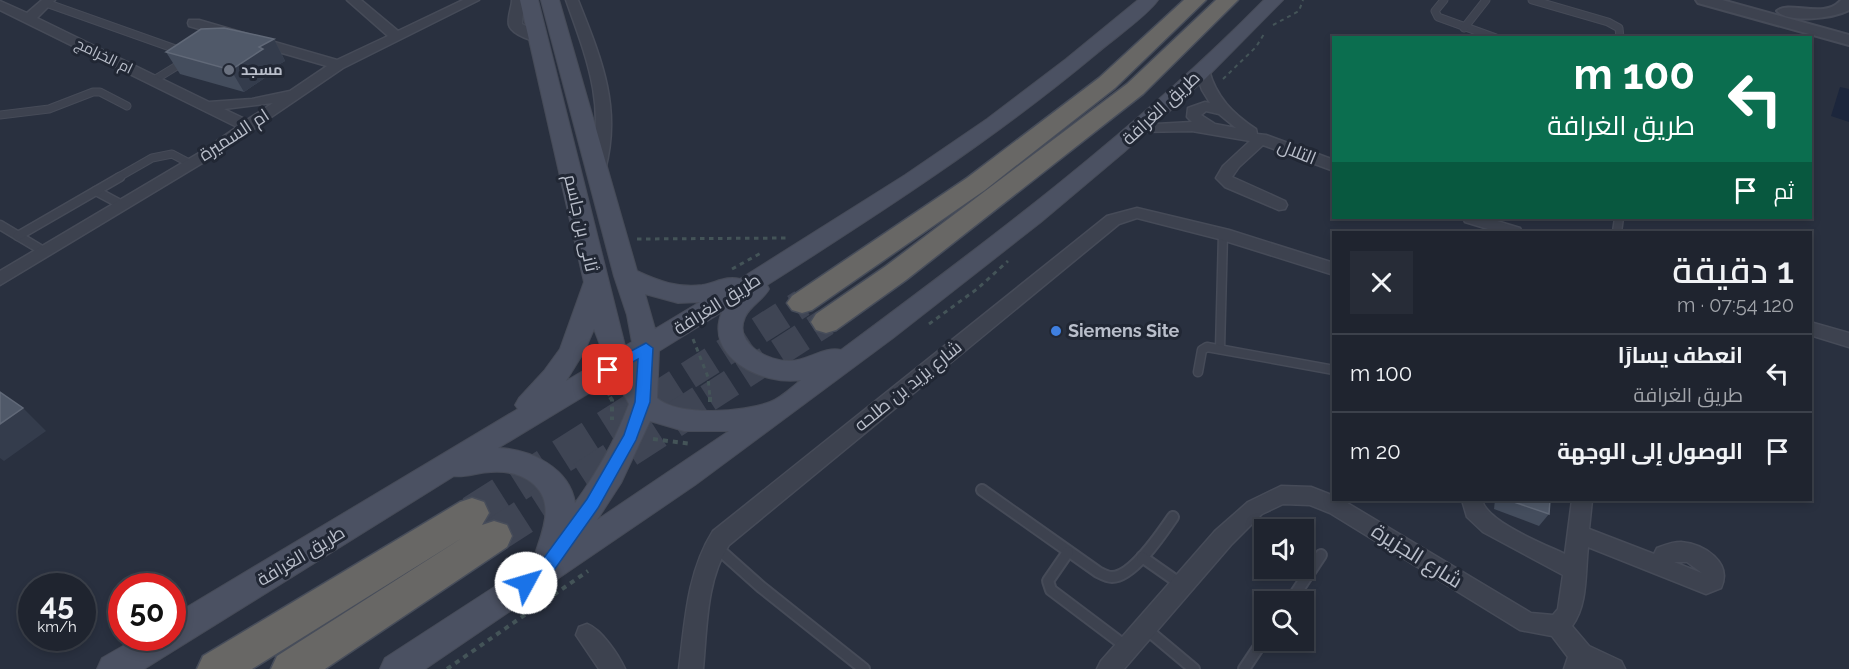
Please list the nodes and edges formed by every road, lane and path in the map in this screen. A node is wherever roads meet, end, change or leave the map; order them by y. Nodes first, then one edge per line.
1 (353, 0) edge
2 (473, 0) edge
3 (518, 0) edge
4 (529, 0) edge
5 (550, 0) edge
6 (572, 0) edge
7 (1149, 0) edge
8 (1196, 0) edge
9 (1228, 0) edge
10 (1274, 0) edge
11 (1303, 0) edge
12 (1444, 0) edge
13 (1486, 0) edge
14 (1532, 0) edge
15 (1704, 0) edge
16 (1742, 0) edge
17 (1849, 0) edge
18 (47, 1) edge
19 (0, 6) edge
20 (1785, 11) junction
21 (28, 20) junction
22 (194, 22) dead end
23 (1270, 27) dead end
24 (1849, 27) edge
25 (1464, 28) junction
26 (1265, 33) dead end
27 (396, 36) junction
28 (1490, 36) edge
29 (1620, 36) edge
30 (539, 38) junction
31 (1849, 40) edge
32 (338, 65) junction
33 (1202, 70) junction
34 (154, 80) junction
35 (296, 93) junction
36 (1211, 95) junction
37 (127, 106) dead end
38 (208, 106) junction
39 (1225, 111) junction
40 (0, 115) edge
41 (249, 127) junction
42 (1210, 127) junction
43 (1139, 129) junction
44 (1261, 138) junction
45 (191, 164) junction
46 (1332, 165) edge
47 (597, 170) junction
48 (96, 191) junction
49 (122, 205) junction
50 (1279, 205) dead end
51 (1474, 219) edge
52 (0, 225) edge
53 (1511, 231) edge
54 (1223, 234) junction
55 (18, 236) junction
56 (822, 238) junction
57 (616, 239) junction
58 (788, 243) junction
59 (766, 251) dead end
60 (45, 252) junction
61 (1332, 268) edge
62 (726, 272) dead end
63 (626, 276) junction
64 (0, 279) edge
65 (595, 281) junction
66 (802, 303) tunnel mouth
67 (826, 322) tunnel mouth
68 (1812, 329) edge
69 (690, 334) dead end
70 (1849, 340) edge
71 (871, 342) junction
72 (646, 348) junction
73 (1220, 350) junction
74 (1332, 369) edge
75 (1198, 372) dead end
76 (611, 374) junction
77 (642, 402) junction
78 (778, 411) junction
79 (612, 422) dead end
80 (698, 423) junction
81 (490, 439) junction
82 (653, 439) dead end
83 (684, 450) dead end
84 (448, 466) junction
85 (982, 490) dead end
86 (1472, 501) edge
87 (1582, 501) edge
88 (1173, 517) dead end
89 (1578, 534) junction
90 (714, 546) junction
91 (1068, 552) junction
92 (1321, 555) dead end
93 (1142, 557) junction
94 (594, 567) dead end
95 (1662, 568) dead end
96 (1575, 570) junction
97 (544, 571) junction
98 (1182, 585) junction
99 (1297, 591) edge
100 (186, 625) edge
101 (1558, 626) junction
102 (1145, 628) junction
103 (587, 635) dead end
104 (1128, 648) junction
105 (144, 651) edge
106 (1256, 651) edge
107 (1579, 662) edge
108 (114, 669) edge
109 (217, 669) edge
110 (291, 669) edge
111 (398, 669) edge
112 (447, 669) edge
113 (612, 669) edge
114 (691, 669) edge
115 (864, 669) edge
116 (1109, 669) edge
117 (1194, 669) edge
118 (1244, 669) edge
119 (1613, 669) edge

1 - 27 street
2 - 27 street, ام السميرة
3 - 30 street
4 - 30 main road, ثانى بن جاسم
5 - 47 main road, ثانى بن جاسم
6 - 47 street, ثانى بن جاسم
7 - 56 main road, طريق الغرافة
8 - 66 highway
9 - 67 highway, طريق الغرافة
10 - 33 main road, طريق الغرافة
11 - 23 path
12 - 25 lane
13 - 25 lane
14 - 29 lane
15 - 31 street
16 - 20 street
17 - 20 street
18 - 21 street
18 - 34 lane
19 - 21 street, ام الخرامج
20 - 24 street
21 - 34 street, ام الخرامج
22 - 32 street
25 - 28 lane
26 - 36 path
27 - 32 street, ام السميرة
30 - 65 main road, ثانى بن جاسم
32 - 35 street, ام السميرة
33 - 36 street
33 - 43 main road, طريق الغرافة
34 - 38 street, ام الخرامج
35 - 38 street, ام الخرامج
35 - 41 street, ام السميرة
36 - 39 street
37 - 40 lane
38 - 41 street, ام الخرامج
39 - 42 street
39 - 44 street
41 - 45 street, ام السميرة
42 - 43 street
42 - 44 street
43 - 71 main road, طريق الغرافة
44 - 46 street, التلال
44 - 50 street
45 - 48 lane
45 - 49 street, ام السميرة
47 - 57 main road, ثانى بن جاسم
48 - 49 lane
48 - 55 lane
49 - 60 street, ام السميرة
51 - 53 street
52 - 55 lane
54 - 61 street, شارع يزيد بن طلحه
54 - 73 lane
54 - 90 street, شارع يزيد بن طلحه
55 - 60 lane
56 - 58 main road, طريق الغرافة
56 - 58 path
57 - 58 path
57 - 63 main road, ثانى بن جاسم
58 - 63 main road
58 - 71 main road
58 - 72 main road, طريق الغرافة
59 - 62 path
60 - 64 street, ام السميرة
63 - 72 main road, ثانى بن جاسم
65 - 76 main road, ثانى بن جاسم
65 - 81 main road
68 - 70 street
69 - 80 path
71 - 78 main road, طريق الغرافة
72 - 76 main road, طريق الغرافة
72 - 77 main road, ثانى بن جاسم
73 - 74 lane
73 - 75 lane
76 - 77 main road, ثانى بن جاسم
76 - 79 path
76 - 81 main road, طريق الغرافة
77 - 80 main road
77 - 97 main road, ثانى بن جاسم
78 - 80 main road
78 - 97 main road, طريق الغرافة
80 - 82 path
80 - 83 path
81 - 84 main road, طريق الغرافة
84 - 97 main road
84 - 100 main road, طريق الغرافة
85 - 91 lane
86 - 96 street
87 - 89 street
88 - 93 lane
89 - 95 street
89 - 96 street
90 - 114 street, شارع يزيد بن طلحه
90 - 115 lane
91 - 93 lane
91 - 104 lane
92 - 99 lane
93 - 98 lane
94 - 112 path
96 - 101 street
97 - 111 main road, طريق الغرافة
98 - 101 street, شارع الجزيرة
98 - 102 street, شارع الجزيرة
101 - 107 street
102 - 104 street, شارع الجزيرة
102 - 117 lane
103 - 113 street
104 - 116 street, شارع الجزيرة
105 - 108 main road
106 - 118 lane
107 - 119 street
109 - 110 highway

